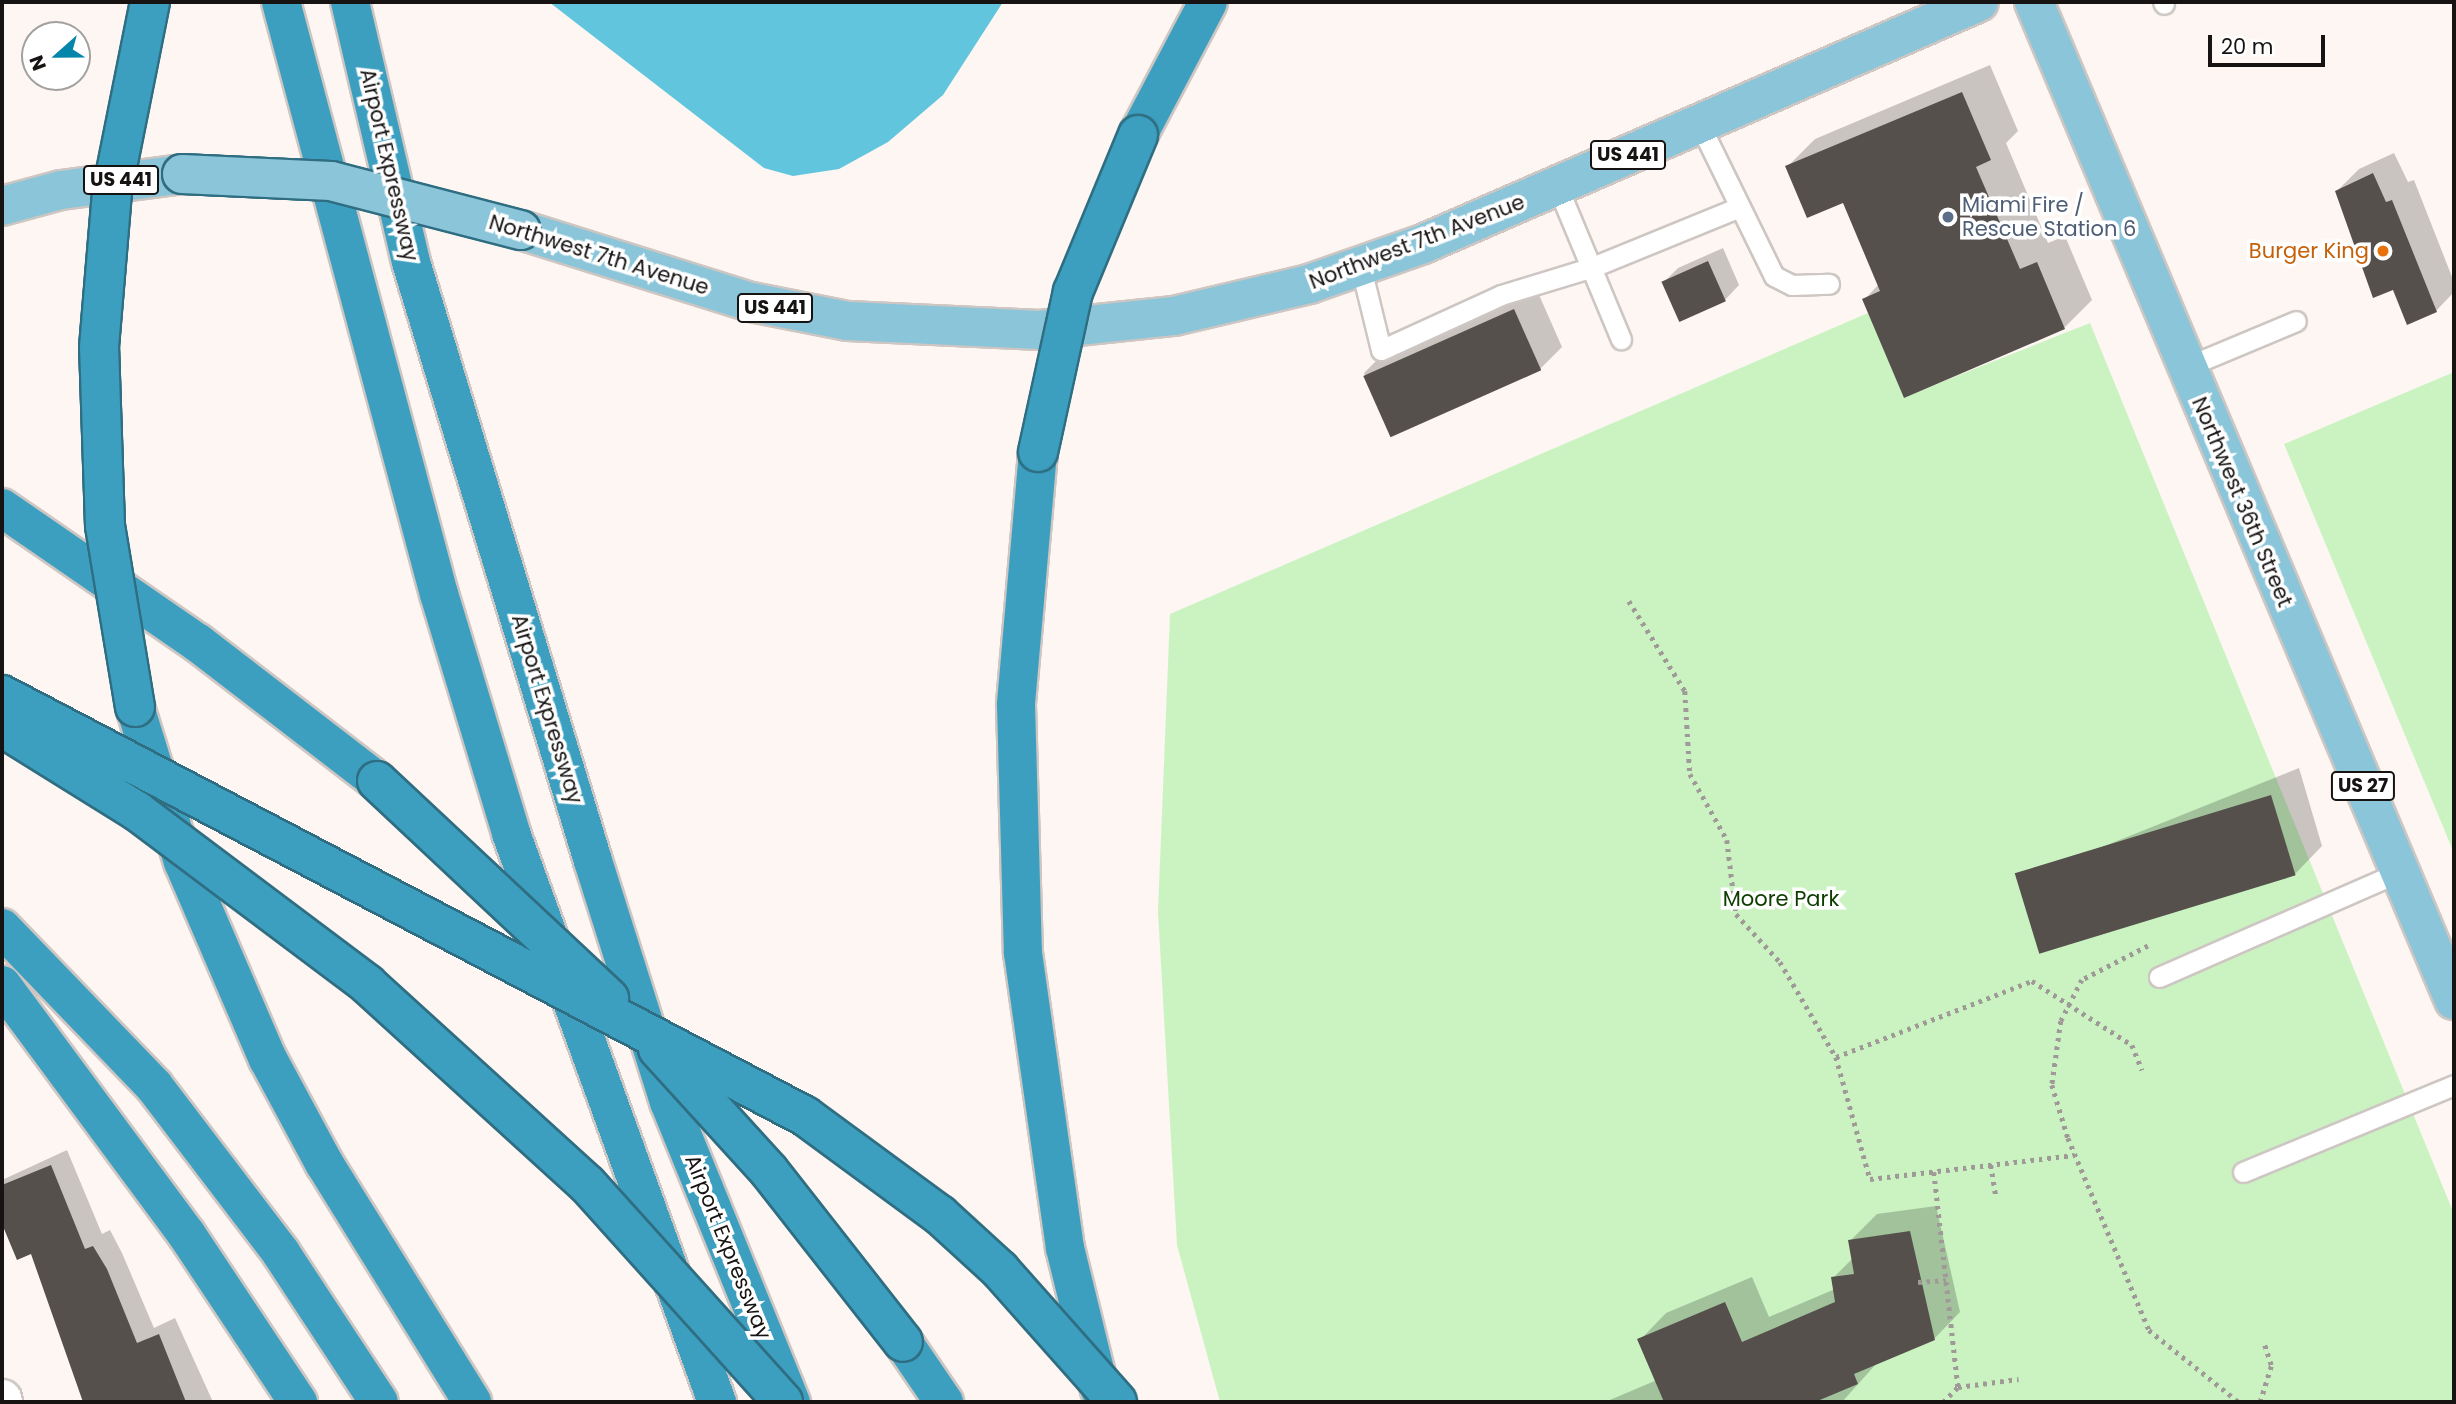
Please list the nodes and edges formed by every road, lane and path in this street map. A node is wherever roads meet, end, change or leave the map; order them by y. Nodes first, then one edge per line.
1 (150, 2) edge
2 (281, 2) edge
3 (350, 2) edge
4 (1208, 2) edge
5 (1979, 2) edge
6 (2034, 2) edge
7 (1699, 123) junction
8 (1558, 188) junction
9 (2, 206) edge
10 (1737, 208) junction
11 (1361, 268) junction
12 (1590, 268) junction
13 (1829, 284) dead end
14 (2296, 321) dead end
15 (1621, 339) dead end
16 (2186, 367) junction
17 (2, 508) edge
18 (1629, 601) dead end
19 (2, 695) edge
20 (2, 727) edge
21 (2399, 872) junction
22 (2, 928) edge
23 (2159, 941) dead end
24 (2159, 976) dead end
25 (2, 985) edge
26 (2454, 1000) edge
27 (2067, 1006) junction
28 (1836, 1057) junction
29 (2142, 1070) dead end
30 (2454, 1085) edge
31 (2075, 1155) junction
32 (1991, 1165) junction
33 (1934, 1172) junction
34 (2242, 1172) dead end
35 (1996, 1197) dead end
36 (1946, 1280) junction
37 (1918, 1282) dead end
38 (2264, 1344) dead end
39 (2018, 1379) dead end
40 (1958, 1387) junction
41 (298, 1402) edge
42 (379, 1402) edge
43 (472, 1402) edge
44 (717, 1402) edge
45 (783, 1402) edge
46 (791, 1402) edge
47 (944, 1402) edge
48 (1104, 1402) edge
49 (1118, 1402) edge
50 (1944, 1402) edge
51 (2239, 1402) edge
52 (2260, 1402) edge

1 - 43 highway, bridge
2 - 44 highway
3 - 46 highway, Airport Expressway
4 - 48 highway, bridge
5 - 7 main road, Northwest 7th Avenue / US 441
6 - 16 main road, Northwest 36th Street / US 27
7 - 8 main road, Northwest 7th Avenue / US 441
7 - 10 lane
8 - 11 main road, Northwest 7th Avenue / US 441
8 - 12 lane
9 - 11 main road, Northwest 7th Avenue / US 441, bridge
10 - 12 lane
10 - 13 lane
11 - 12 lane
12 - 15 lane
14 - 16 lane
16 - 21 main road, Northwest 36th Street / US 27
17 - 47 highway, bridge
18 - 28 path
19 - 49 highway, bridge
20 - 45 highway, bridge
21 - 24 lane
21 - 26 main road, Northwest 36th Street / US 27
22 - 42 highway
23 - 27 path
25 - 41 highway
27 - 28 path
27 - 29 path
27 - 31 path
28 - 33 path
30 - 34 lane
31 - 32 path
31 - 51 path
32 - 33 path
32 - 35 path
33 - 36 path
36 - 37 path
36 - 40 path
38 - 52 path
39 - 40 path
40 - 50 path

